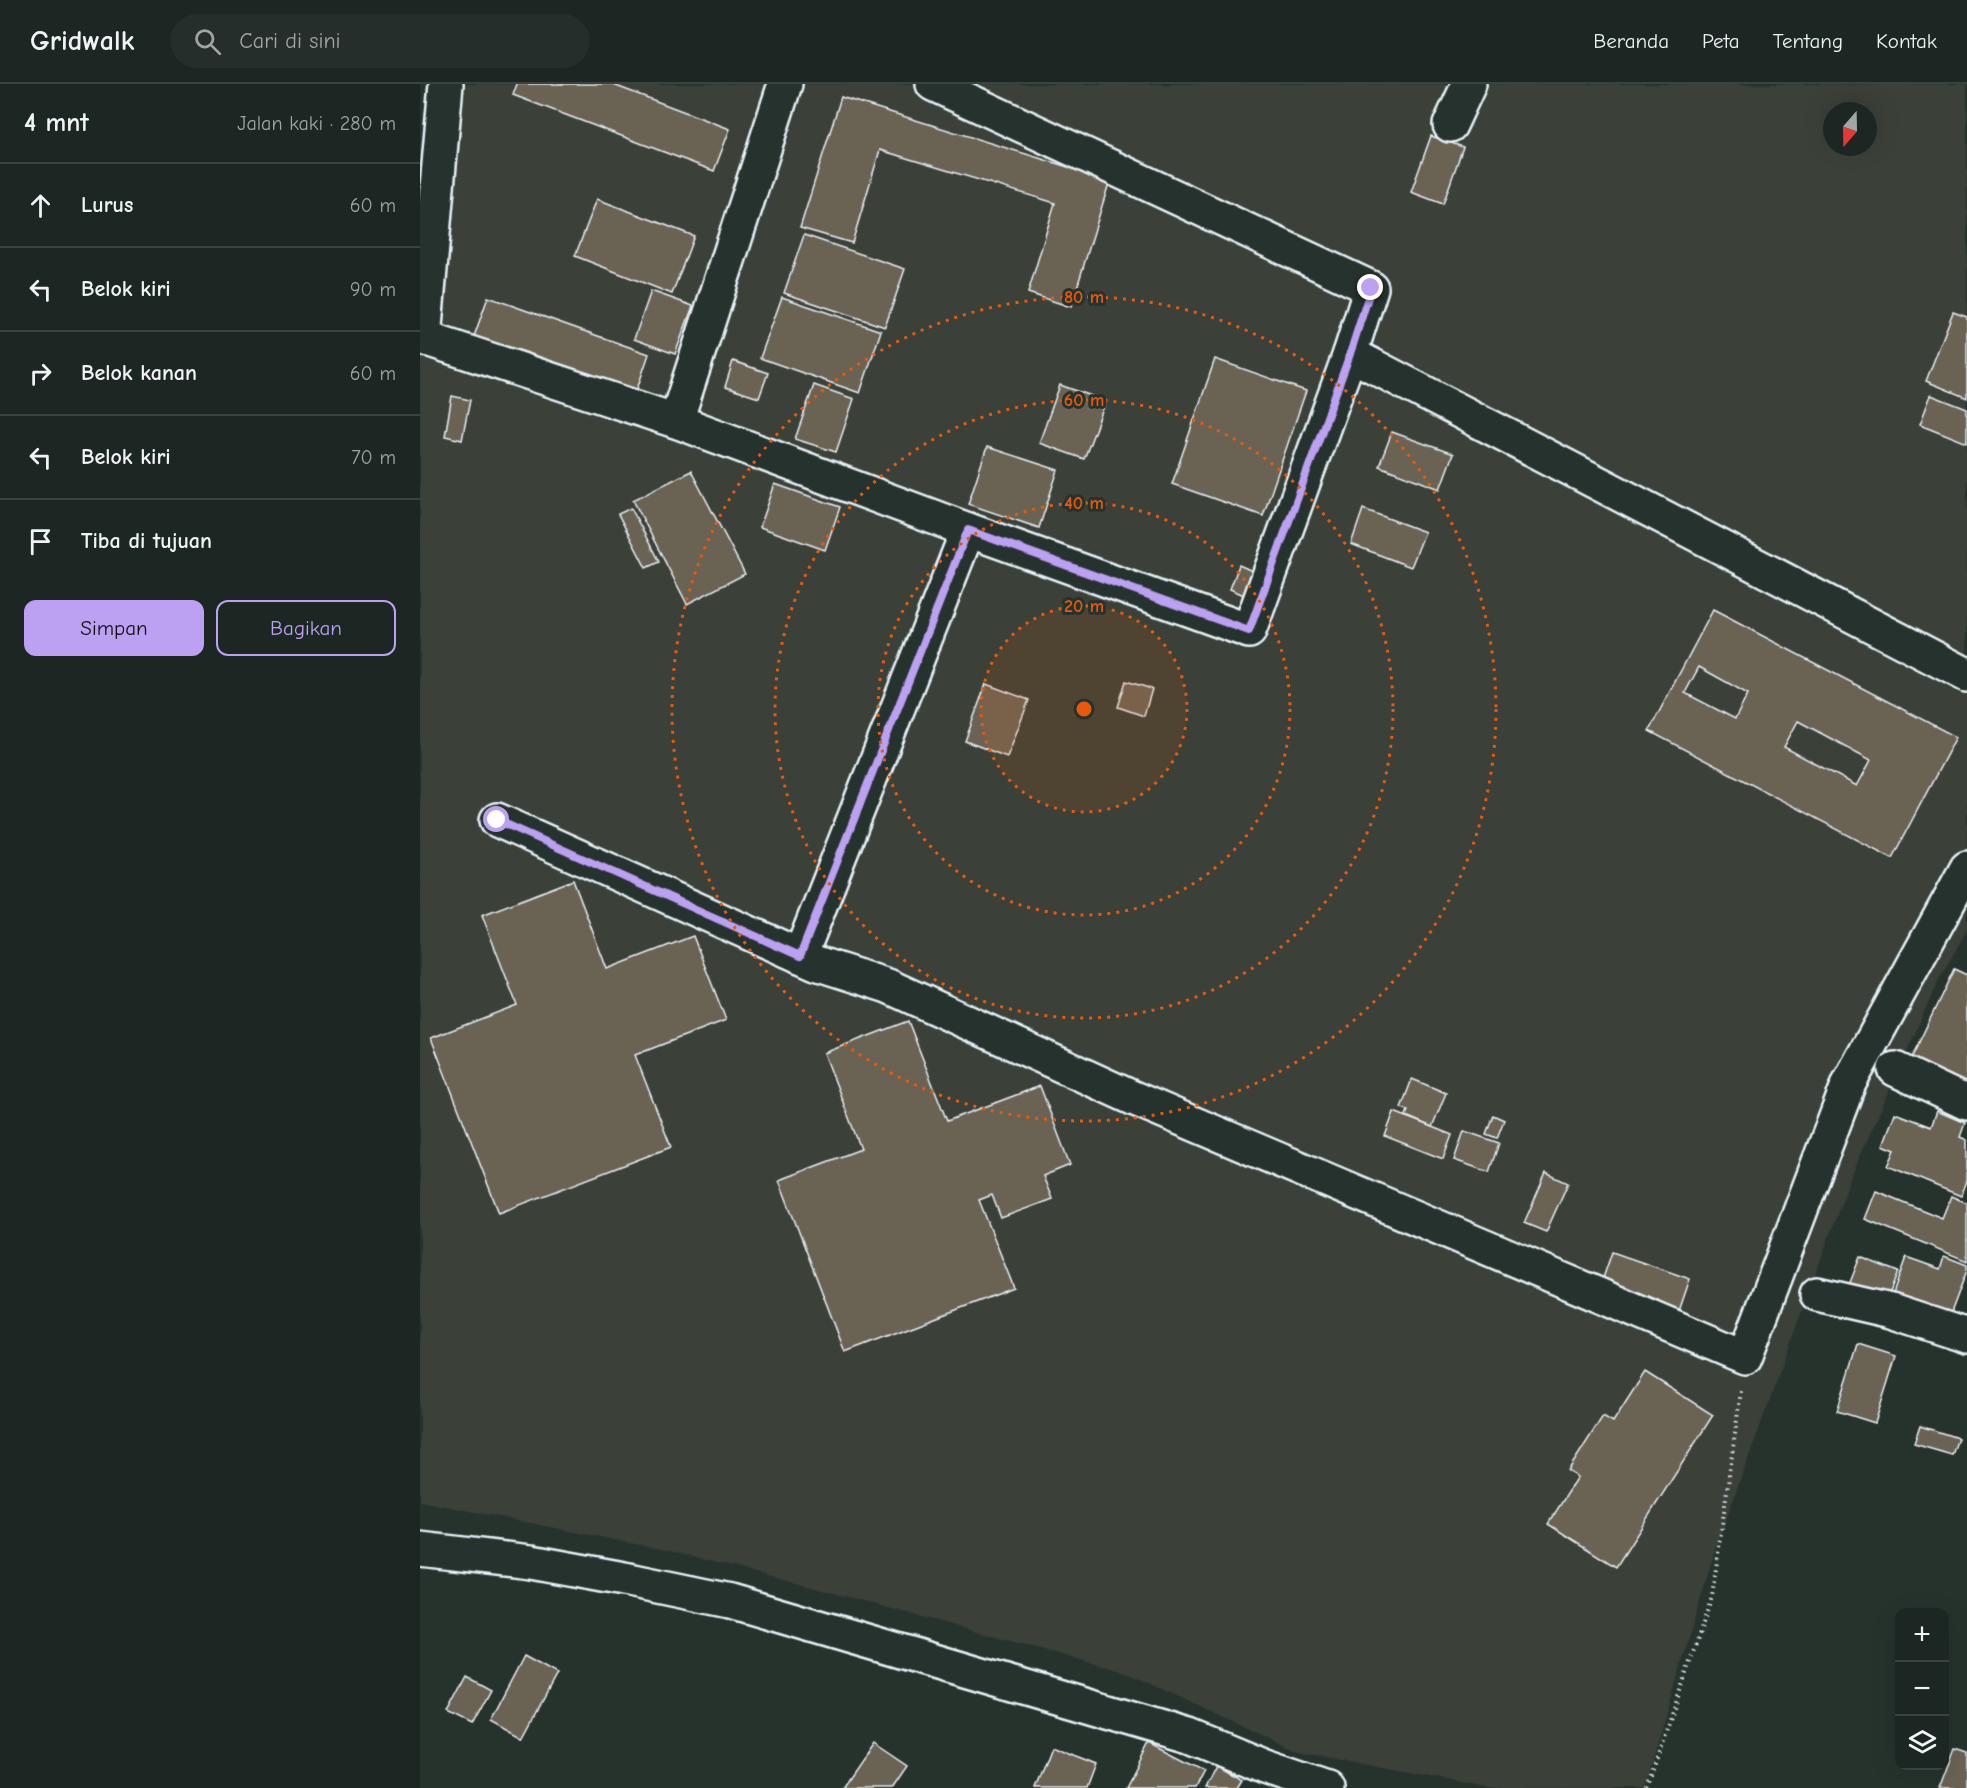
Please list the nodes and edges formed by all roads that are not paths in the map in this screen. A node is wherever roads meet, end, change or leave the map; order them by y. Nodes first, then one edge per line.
1 (446, 84) edge
2 (785, 84) edge
3 (933, 84) edge
4 (1469, 84) edge
5 (1450, 125) dead end
6 (1350, 354) junction
7 (676, 421) junction
8 (968, 530) junction
9 (1967, 675) edge
10 (497, 820) dead end
11 (1967, 868) edge
12 (800, 956) junction
13 (1895, 1069) dead end
14 (1967, 1103) edge
15 (1817, 1294) dead end
16 (1967, 1336) edge
17 (420, 1549) edge
18 (1328, 1788) edge

1 - 7 street
2 - 7 street
3 - 6 street
4 - 5 street
6 - 8 street
6 - 9 street
7 - 8 street
8 - 12 street
10 - 12 street
11 - 12 street
13 - 14 street
15 - 16 street
17 - 18 street

